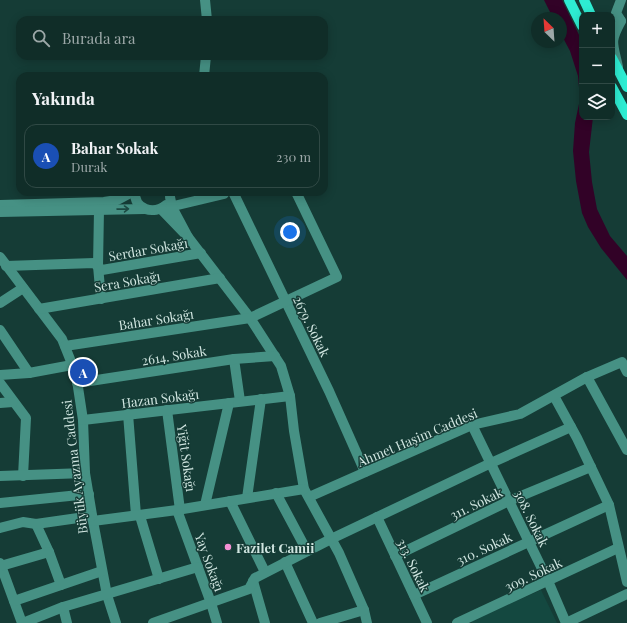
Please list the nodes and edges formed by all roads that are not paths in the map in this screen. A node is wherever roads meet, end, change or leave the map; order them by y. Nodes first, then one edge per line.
1 (205, 0) edge
2 (569, 0) edge
3 (621, 0) edge
4 (207, 16) edge
5 (579, 20) edge
6 (620, 21) edge
7 (206, 60) edge
8 (615, 64) edge
9 (204, 72) edge
10 (619, 72) junction
11 (627, 87) edge
12 (615, 93) edge
13 (627, 115) edge
14 (124, 196) edge
15 (136, 196) edge
16 (194, 196) edge
17 (232, 196) edge
18 (298, 196) edge
19 (170, 198) edge
20 (0, 205) edge
21 (144, 209) junction
22 (161, 209) junction
23 (99, 210) junction
24 (0, 212) edge
25 (188, 237) junction
26 (201, 254) junction
27 (0, 257) edge
28 (6, 266) junction
29 (98, 266) junction
30 (220, 278) junction
31 (23, 288) junction
32 (101, 299) junction
33 (286, 301) junction
34 (0, 303) edge
35 (39, 309) junction
36 (250, 318) junction
37 (0, 330) edge
38 (65, 346) junction
39 (275, 356) junction
40 (234, 359) junction
41 (72, 365) junction
42 (627, 372) edge
43 (29, 373) junction
44 (0, 376) edge
45 (587, 377) junction
46 (0, 383) edge
47 (77, 383) junction
48 (290, 396) junction
49 (554, 396) junction
50 (261, 399) junction
51 (13, 402) junction
52 (240, 402) junction
53 (0, 403) edge
54 (229, 403) junction
55 (167, 410) junction
56 (128, 414) junction
57 (82, 420) junction
58 (472, 425) junction
59 (571, 427) junction
60 (627, 450) edge
61 (491, 463) junction
62 (591, 467) junction
63 (365, 472) junction
64 (86, 473) junction
65 (0, 476) edge
66 (23, 476) junction
67 (276, 493) junction
68 (307, 493) junction
69 (89, 494) junction
70 (247, 498) junction
71 (230, 501) junction
72 (509, 501) junction
73 (0, 503) edge
74 (206, 505) junction
75 (609, 505) junction
76 (179, 510) junction
77 (138, 515) junction
78 (377, 517) junction
79 (92, 519) junction
80 (36, 524) junction
81 (0, 528) edge
82 (331, 539) junction
83 (529, 541) junction
84 (618, 548) junction
85 (307, 551) junction
86 (49, 552) junction
87 (395, 556) junction
88 (285, 562) junction
89 (1, 565) edge
90 (625, 566) edge
91 (198, 567) junction
92 (102, 571) junction
93 (266, 572) junction
94 (159, 579) junction
95 (548, 581) junction
96 (253, 582) junction
97 (627, 582) edge
98 (3, 584) edge
99 (62, 585) junction
100 (627, 594) edge
101 (107, 595) junction
102 (414, 595) junction
103 (14, 601) junction
104 (211, 603) junction
105 (63, 607) junction
106 (364, 610) junction
107 (463, 622) edge
108 (24, 623) edge
109 (67, 623) edge
110 (116, 623) edge
111 (153, 623) edge
112 (217, 623) edge
113 (264, 623) edge
114 (313, 623) edge
115 (320, 623) edge
116 (367, 623) edge
117 (427, 623) edge
118 (566, 623) edge

1 - 4 street
2 - 5 main road
3 - 6 street
6 - 10 street
7 - 9 street
8 - 10 main road
10 - 11 main road
12 - 13 main road
14 - 20 street
15 - 21 street
16 - 19 street
17 - 33 street, 2679. Sokak
18 - 33 street, Bahar Sokağı
19 - 22 street
19 - 25 street
21 - 22 street
23 -> 21 street
22 - 25 street
23 - 24 street
23 - 29 street
25 - 26 street
26 - 29 street, Serdar Sokağı
26 - 30 street
27 - 28 street, Büyük Ayazma Caddesi
28 - 29 street, Serdar Sokağı
28 - 31 street, Büyük Ayazma Caddesi
29 - 32 street
30 - 32 street, Sera Sokağı
30 - 36 street
31 - 34 street
31 - 35 street, Büyük Ayazma Caddesi
32 - 35 street, Sera Sokağı
33 - 36 street, Bahar Sokağı
33 - 63 street, 2679. Sokak
35 - 38 street, Büyük Ayazma Caddesi
36 - 38 street, Bahar Sokağı
36 - 39 street
37 - 43 street
38 - 41 street, Büyük Ayazma Caddesi
39 - 40 street, 2614. Sokak
39 - 48 street
40 - 47 street, 2614. Sokak
40 - 52 street
41 - 43 street
41 - 47 street, Büyük Ayazma Caddesi
42 - 45 street, Ahmet Haşim Caddesi
43 - 44 street
45 - 49 street, Ahmet Haşim Caddesi
45 - 60 street
46 - 51 street
47 - 57 street, Büyük Ayazma Caddesi
48 - 50 street, Hazan Sokağı
48 - 68 street
49 - 58 street, Ahmet Haşim Caddesi
49 - 59 street
50 - 52 street, Hazan Sokağı
50 - 70 street
51 - 53 street
51 - 66 street
52 - 54 street, Hazan Sokağı
54 - 55 street, Hazan Sokağı
54 - 74 street
55 - 56 street, Hazan Sokağı
55 - 76 street, Yiğit Sokağı
56 - 57 street, Hazan Sokağı
56 - 77 street
57 - 64 street, Büyük Ayazma Caddesi
58 - 61 street, 308. Sokak
58 - 63 street, Ahmet Haşim Caddesi
59 - 61 street
59 - 62 street
61 - 72 street, 308. Sokak
61 - 78 street
62 - 72 street, 311. Sokak
62 - 75 street
63 - 68 street, Ahmet Haşim Caddesi
64 - 66 street
64 - 69 street, Büyük Ayazma Caddesi
65 - 66 street
67 - 68 street, Ahmet Haşim Caddesi
67 - 70 street, Ahmet Haşim Caddesi
67 - 85 street
68 - 82 street
69 - 73 street
69 - 79 street, Büyük Ayazma Caddesi
70 - 71 street, Ahmet Haşim Caddesi
71 - 74 street, Ahmet Haşim Caddesi
71 - 93 street
72 - 83 street, 308. Sokak
72 - 87 street, 311. Sokak
74 - 76 street, Ahmet Haşim Caddesi
75 - 83 street, 310. Sokak
75 - 84 street
76 - 77 street, Ahmet Haşim Caddesi
76 - 91 street, Yay Sokağı
77 - 79 street, Ahmet Haşim Caddesi
77 - 94 street
78 - 82 street
78 - 87 street, 313. Sokak
79 - 80 street, Ahmet Haşim Caddesi
79 - 92 street, Büyük Ayazma Caddesi
80 - 81 street, Ahmet Haşim Caddesi
80 - 86 street
82 - 85 street
82 - 106 street
83 - 95 street, 308. Sokak
83 - 102 street, 310. Sokak
84 - 90 street
84 - 95 street, 309. Sokak
85 - 88 street
86 - 89 street
86 - 99 street
87 - 102 street, 313. Sokak
88 - 93 street
88 - 114 street
89 - 98 street
90 - 97 street
91 - 94 street
91 - 104 street, Yay Sokağı
92 - 99 street
92 - 101 street, Büyük Ayazma Caddesi
93 - 96 street
94 - 101 street
95 - 107 street, 309. Sokak
95 - 118 street, 308. Sokak
96 - 104 street
96 - 113 street
98 - 103 street
99 - 103 street
100 - 118 street
101 - 105 street
101 - 110 street, Büyük Ayazma Caddesi
102 - 117 street, 313. Sokak
103 - 108 street
104 - 111 street
104 - 112 street, Yay Sokağı
105 - 108 street
105 - 109 street
106 - 115 street
106 - 116 street

